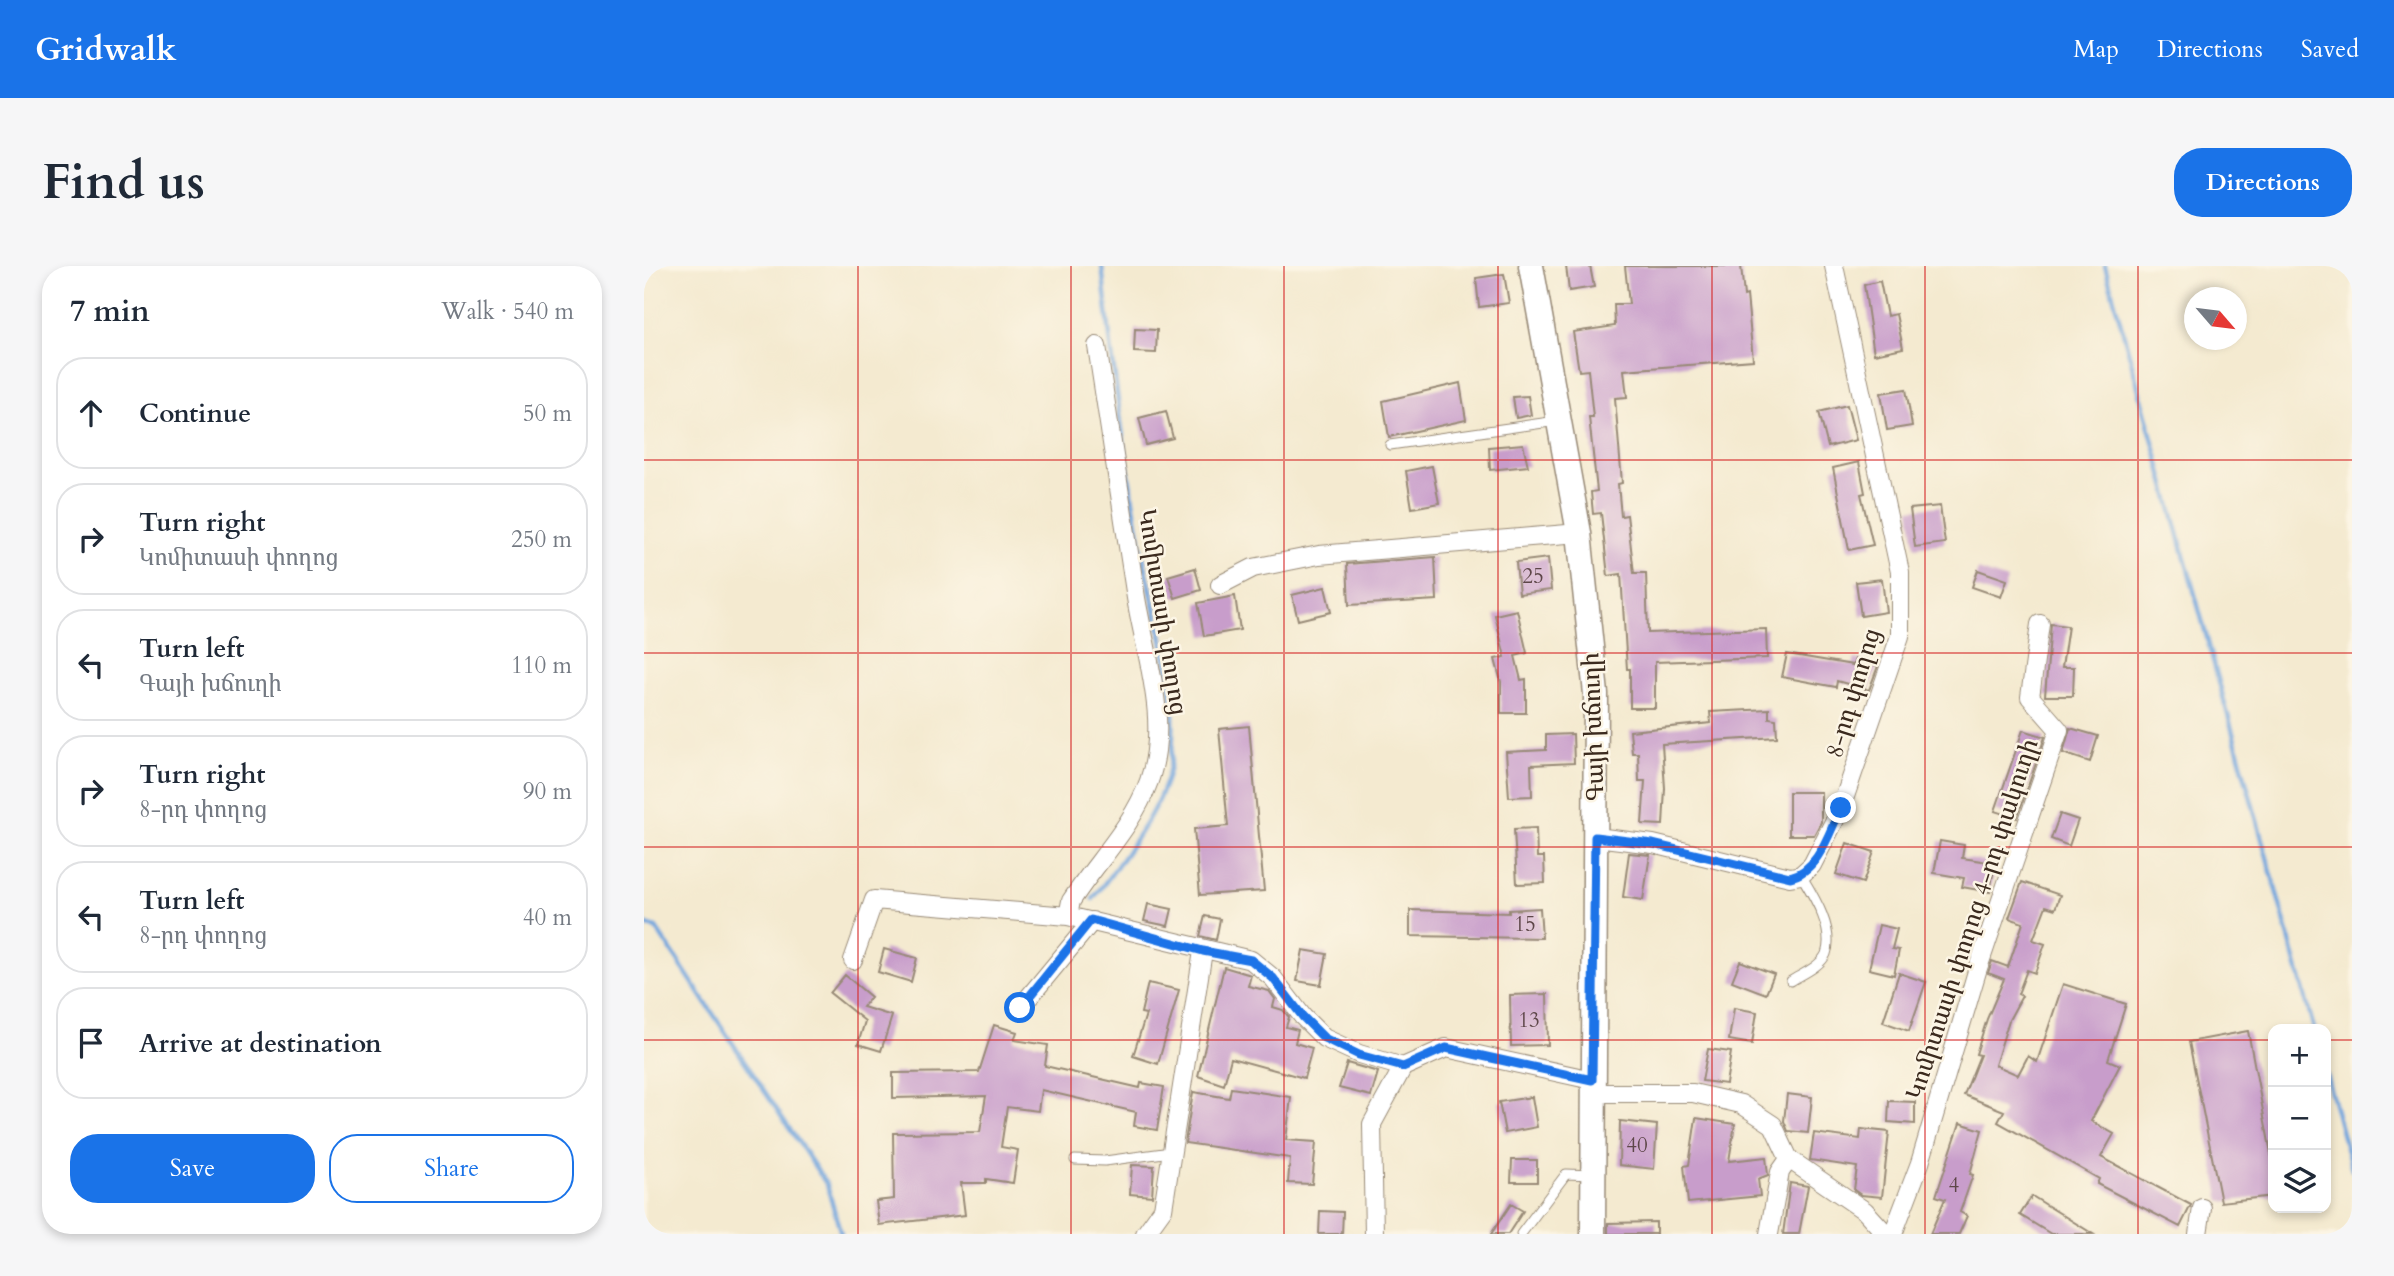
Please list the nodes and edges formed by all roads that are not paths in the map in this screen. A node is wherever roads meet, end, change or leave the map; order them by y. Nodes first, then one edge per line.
1 (1531, 266) edge
2 (1834, 266) edge
3 (1097, 346) dead end
4 (1559, 420) junction
5 (1390, 445) dead end
6 (1578, 533) junction
7 (1220, 585) dead end
8 (2040, 624) dead end
9 (1595, 837) junction
10 (1801, 875) junction
11 (1068, 916) junction
12 (1091, 920) junction
13 (1203, 951) junction
14 (853, 960) dead end
15 (1791, 981) dead end
16 (1020, 1008) dead end
17 (1403, 1067) junction
18 (1593, 1086) junction
19 (1171, 1152) junction
20 (1789, 1159) junction
21 (1075, 1160) dead end
22 (1593, 1175) junction
23 (2202, 1208) dead end
24 (1145, 1234) edge
25 (1374, 1234) edge
26 (1521, 1234) edge
27 (1593, 1234) edge
28 (1769, 1234) edge
29 (1886, 1234) edge
30 (1893, 1234) edge
31 (2198, 1234) edge

1 - 4 main road, Գայի խճուղի
2 - 10 street, 8-րդ փողոց
3 - 11 street, Կոմիտասի փողոց
4 - 5 lane
4 - 6 main road, Գայի խճուղի
6 - 7 street
6 - 9 main road, Գայի խճուղի
8 - 30 street, Կոմիտասի փողոց 4-րդ փակուղի
9 - 10 street
9 - 18 main road, Գայի խճուղի
10 - 15 lane
11 - 12 street
11 - 14 street
12 - 13 street
12 - 16 street
13 - 17 street
13 - 19 street
17 - 18 street
17 - 25 street
18 - 20 street
18 - 22 main road, Գայի խճուղի
19 - 21 lane
19 - 24 street
20 - 28 street
20 - 29 street
22 - 26 lane
22 - 27 main road, Գայի խճուղի
23 - 31 street

